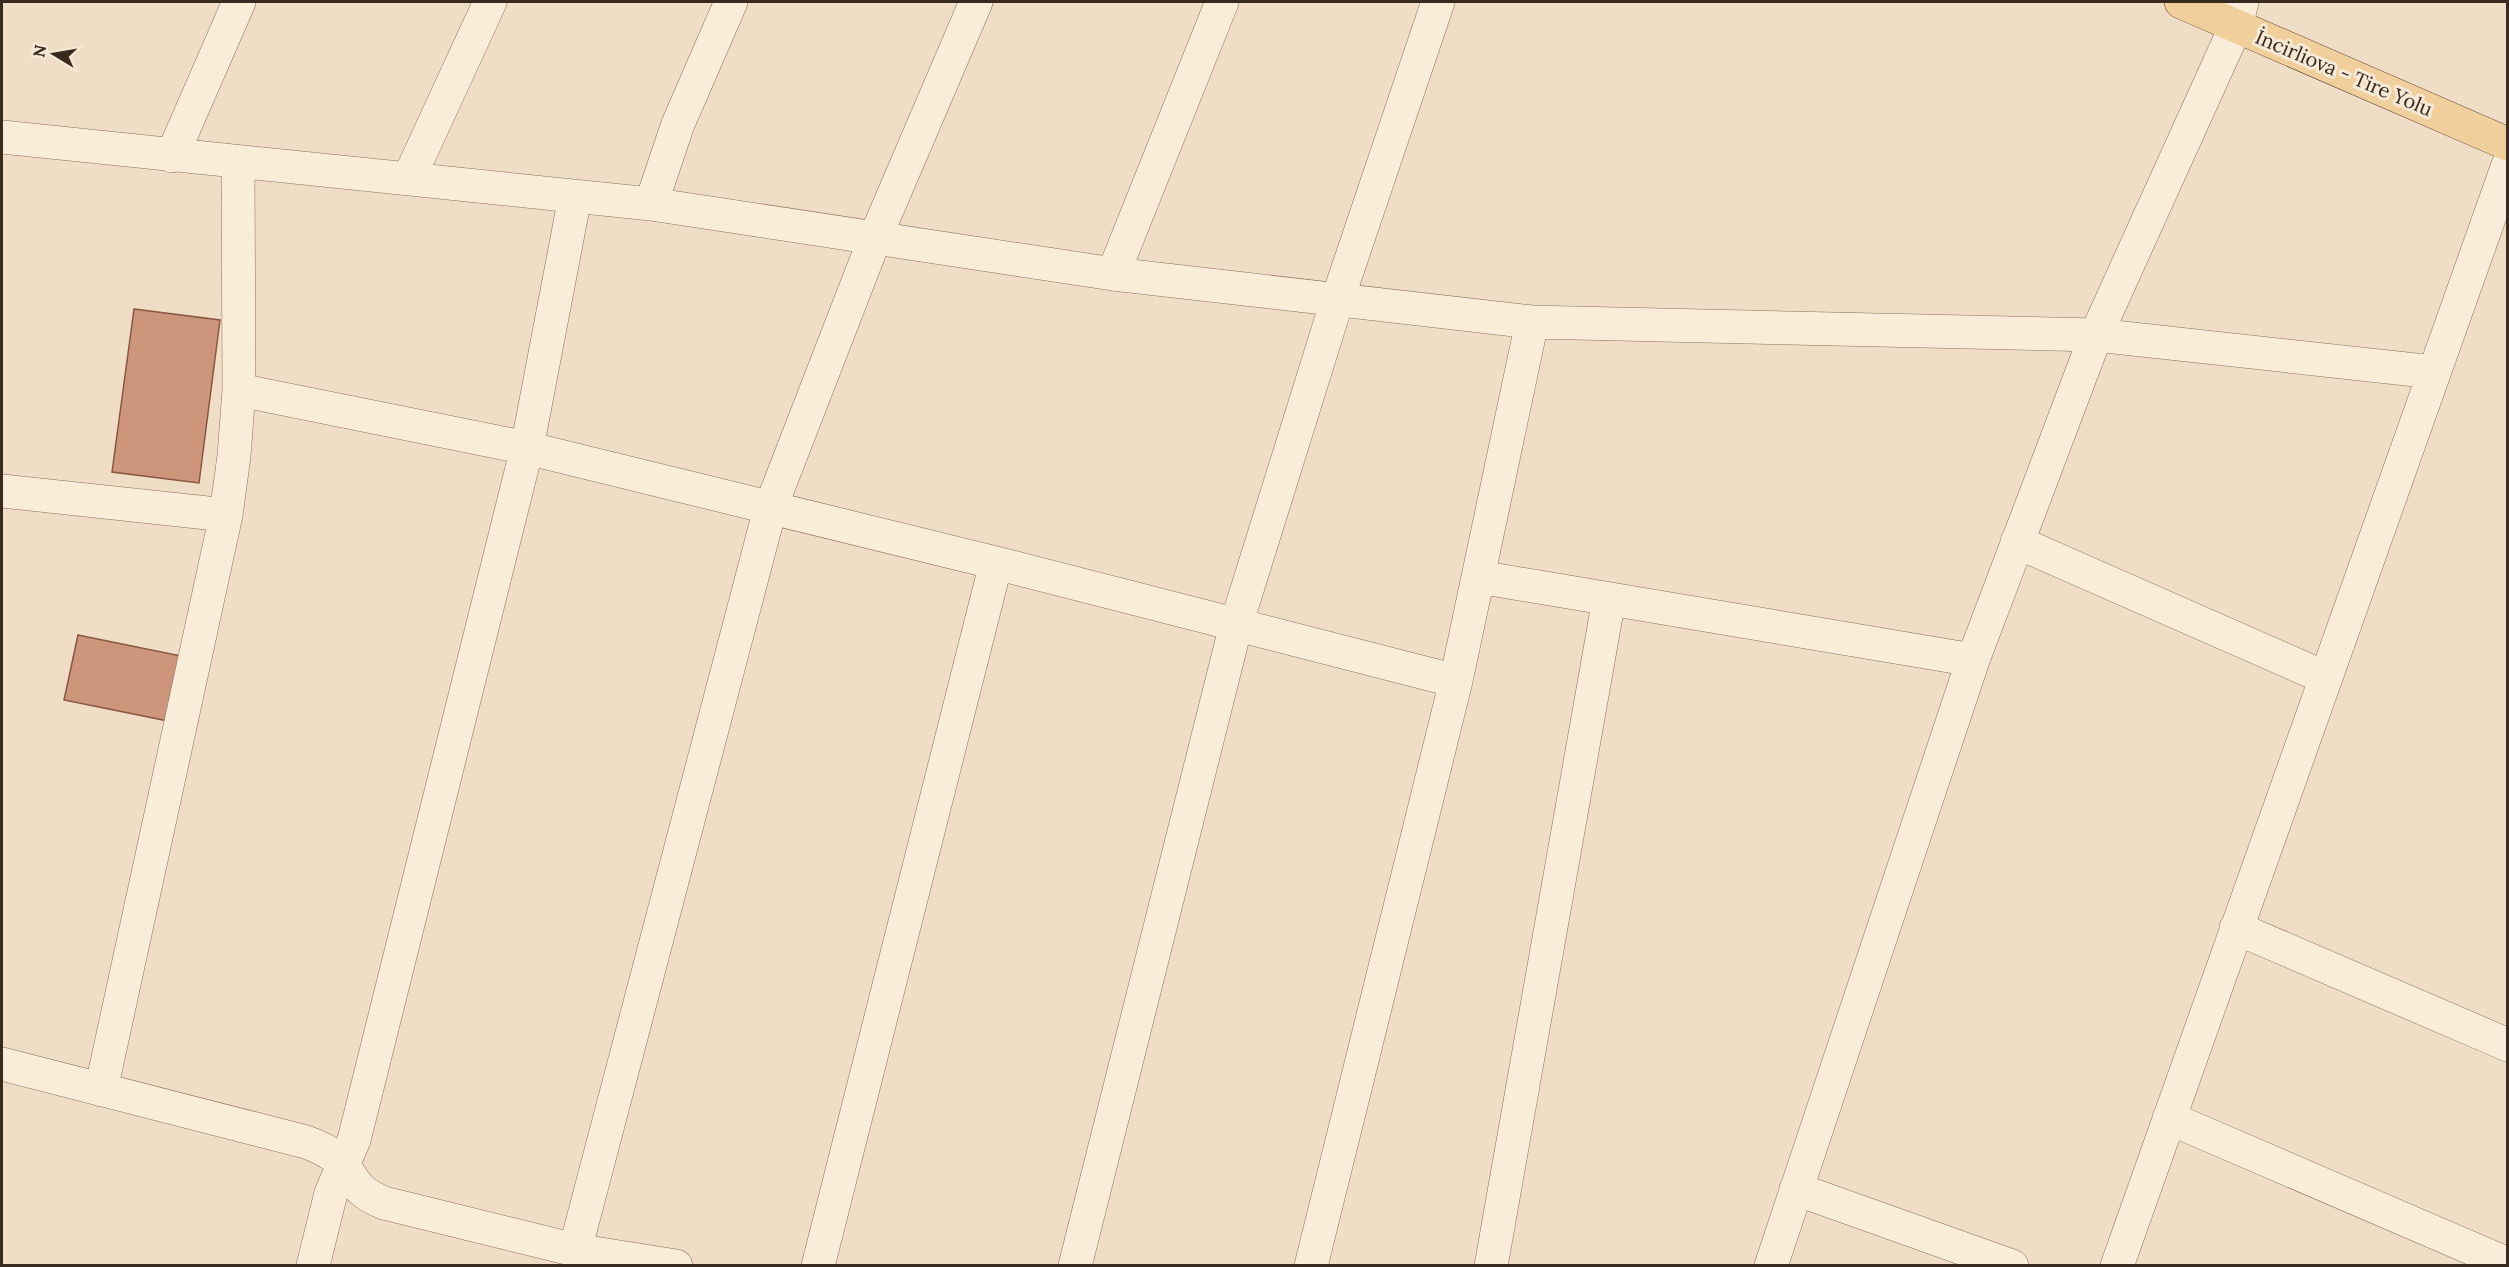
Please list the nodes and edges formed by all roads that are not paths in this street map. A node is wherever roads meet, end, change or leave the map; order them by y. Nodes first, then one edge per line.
1 (239, 2) edge
2 (490, 2) edge
3 (731, 2) edge
4 (976, 2) edge
5 (1222, 2) edge
6 (1438, 2) edge
7 (2181, 2) edge
8 (2239, 14) edge
9 (2, 137) edge
10 (2508, 144) edge
11 (172, 156) junction
12 (238, 162) junction
13 (2508, 165) edge
14 (409, 178) junction
15 (575, 198) junction
16 (651, 204) junction
17 (875, 238) junction
18 (1113, 274) junction
19 (1337, 301) junction
20 (1532, 322) junction
21 (2096, 335) junction
22 (2434, 372) junction
23 (239, 390) junction
24 (528, 448) junction
25 (2, 491) edge
26 (770, 509) junction
27 (226, 515) junction
28 (2017, 542) junction
29 (996, 563) junction
30 (1479, 577) junction
31 (1609, 599) junction
32 (1236, 625) junction
33 (1973, 660) junction
34 (2326, 678) junction
35 (1456, 681) junction
36 (2236, 928) junction
37 (2505, 1038) edge
38 (2, 1064) edge
39 (101, 1090) junction
40 (2169, 1118) junction
41 (343, 1166) junction
42 (1796, 1189) junction
43 (575, 1250) junction
44 (2508, 1264) edge
45 (313, 1266) edge
46 (676, 1266) edge
47 (818, 1266) edge
48 (1075, 1266) edge
49 (1311, 1266) edge
50 (1491, 1266) edge
51 (1771, 1266) edge
52 (2012, 1266) edge
53 (2116, 1266) edge

1 - 11 street
2 - 14 street
3 - 16 street
4 - 17 street
5 - 18 street
6 - 19 street
7 - 8 main road, İncirliova - Tire Yolu
8 - 10 main road, İncirliova - Tire Yolu
8 - 21 street
9 - 11 street
11 - 12 street
12 - 14 street
12 - 23 street
13 - 22 street
14 - 15 street
15 - 16 street
15 - 24 street
16 - 17 street
17 - 18 street
17 - 26 street
18 - 19 street
19 - 20 street
19 - 32 street
20 - 21 street
20 - 30 street
21 - 22 street
21 - 28 street
22 - 34 street
23 - 24 street
23 - 27 street
24 - 26 street
24 - 41 street
25 - 27 street
26 - 29 street
26 - 43 street
27 - 39 street
28 - 33 street
28 - 34 street
29 - 32 street
29 - 47 street
30 - 31 street
30 - 35 street
31 - 33 street
31 - 50 street
32 - 35 street
32 - 48 street
33 - 42 street
34 - 36 street
35 - 49 street
36 - 37 street
36 - 40 street
38 - 39 street
39 - 41 street
40 - 44 street
40 - 53 street
41 - 43 street
41 - 45 street
42 - 51 street
42 - 52 street
43 - 46 street

